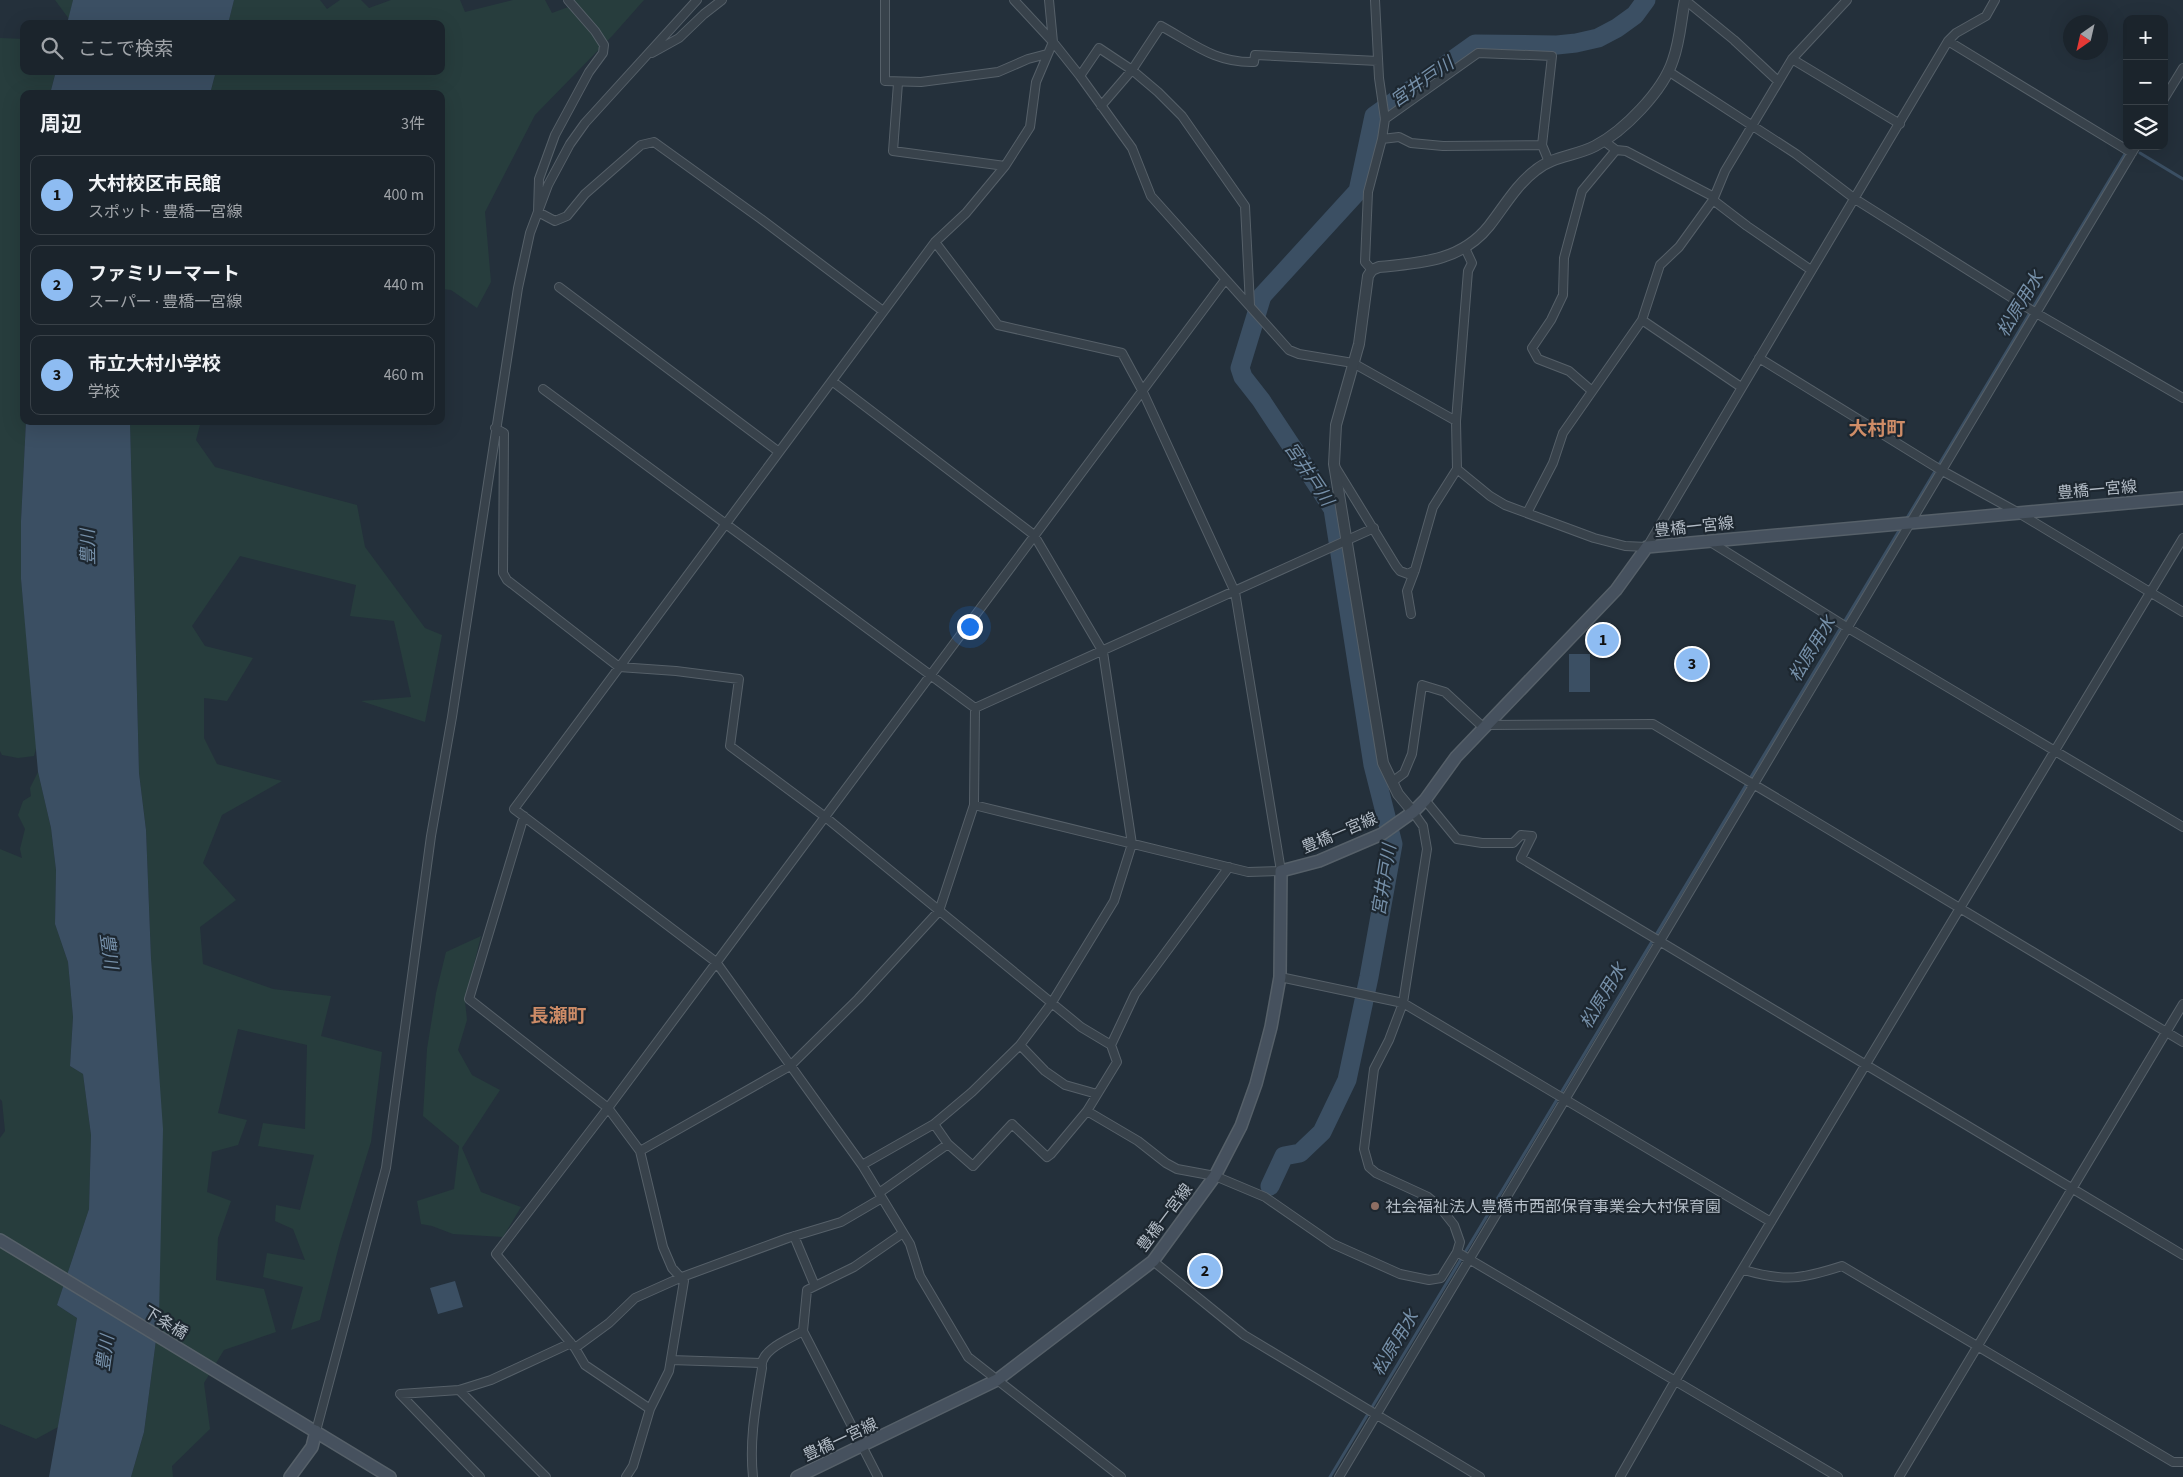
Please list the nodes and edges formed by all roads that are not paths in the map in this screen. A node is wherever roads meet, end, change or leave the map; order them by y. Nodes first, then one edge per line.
1 (568, 0) edge
2 (697, 0) edge
3 (722, 0) edge
4 (885, 0) edge
5 (1014, 0) edge
6 (1049, 0) edge
7 (1375, 0) edge
8 (1685, 0) edge
9 (1847, 0) edge
10 (1996, 0) edge
11 (1948, 41) junction
12 (1053, 42) junction
13 (1047, 54) junction
14 (645, 56) junction
15 (1792, 58) junction
16 (1378, 61) junction
17 (2183, 68) edge
18 (1132, 70) junction
19 (1668, 71) junction
20 (1080, 76) junction
21 (1778, 81) junction
22 (898, 83) junction
23 (2168, 93) edge
24 (1101, 106) junction
25 (1385, 118) junction
26 (1900, 124) junction
27 (1751, 126) junction
28 (1382, 139) junction
29 (1604, 141) junction
30 (2123, 144) edge
31 (1542, 145) junction
32 (1616, 150) junction
33 (2134, 150) edge
34 (1549, 162) junction
35 (1005, 166) junction
36 (1714, 198) junction
37 (1854, 200) junction
38 (538, 212) junction
39 (935, 242) junction
40 (1465, 248) junction
41 (1372, 270) junction
42 (1811, 270) junction
43 (1225, 280) junction
44 (559, 288) dead end
45 (1251, 307) junction
46 (883, 311) junction
47 (2033, 311) junction
48 (1642, 320) junction
49 (1759, 358) junction
50 (1354, 363) junction
51 (832, 381) junction
52 (1741, 387) junction
53 (543, 389) dead end
54 (1142, 390) junction
55 (1592, 391) junction
56 (2183, 398) edge
57 (1456, 422) junction
58 (495, 428) junction
59 (779, 452) junction
60 (1334, 464) junction
61 (1457, 469) junction
62 (1938, 469) junction
63 (2183, 498) edge
64 (2018, 512) junction
65 (1527, 513) junction
66 (726, 523) junction
67 (1910, 524) junction
68 (1374, 528) junction
69 (1034, 535) junction
70 (2183, 538) edge
71 (1707, 540) junction
72 (1344, 543) junction
73 (1646, 547) junction
74 (1415, 570) junction
75 (1235, 592) junction
76 (2150, 592) junction
77 (2183, 612) edge
78 (1410, 614) dead end
79 (1845, 626) junction
80 (1103, 652) junction
81 (619, 668) junction
82 (930, 675) junction
83 (975, 708) junction
84 (1485, 727) junction
85 (2055, 750) junction
86 (1392, 782) junction
87 (1750, 783) junction
88 (1426, 800) junction
89 (974, 805) junction
90 (1413, 812) junction
91 (524, 816) junction
92 (824, 816) junction
93 (2183, 826) edge
94 (1132, 844) junction
95 (1229, 867) junction
96 (1281, 871) junction
97 (1961, 908) junction
98 (938, 911) junction
99 (1656, 939) junction
100 (716, 962) junction
101 (1280, 977) junction
102 (1403, 1003) junction
103 (1052, 1004) junction
104 (2183, 1004) edge
105 (2166, 1032) junction
106 (2183, 1042) edge
107 (1020, 1045) junction
108 (1112, 1045) junction
109 (1866, 1065) junction
110 (790, 1066) junction
111 (1097, 1094) junction
112 (1562, 1097) junction
113 (608, 1108) junction
114 (1087, 1111) junction
115 (934, 1124) junction
116 (948, 1144) junction
117 (640, 1151) junction
118 (862, 1165) junction
119 (1215, 1176) junction
120 (2072, 1188) junction
121 (880, 1196) junction
122 (1771, 1222) junction
123 (903, 1233) junction
124 (794, 1236) junction
125 (0, 1240) edge
126 (2183, 1255) edge
127 (1464, 1256) junction
128 (1153, 1261) junction
129 (1744, 1270) junction
130 (682, 1277) junction
131 (815, 1286) junction
132 (803, 1331) junction
133 (573, 1346) junction
134 (1977, 1347) junction
135 (671, 1360) junction
136 (761, 1363) junction
137 (997, 1380) junction
138 (1675, 1381) junction
139 (459, 1390) junction
140 (650, 1409) junction
141 (1372, 1412) junction
142 (316, 1432) junction
143 (861, 1446) junction
144 (2183, 1462) edge
145 (290, 1477) edge
146 (390, 1477) edge
147 (480, 1477) edge
148 (546, 1477) edge
149 (626, 1477) edge
150 (753, 1477) edge
151 (797, 1477) edge
152 (878, 1477) edge
153 (1121, 1477) edge
154 (1339, 1477) edge
155 (1480, 1477) edge
156 (1620, 1477) edge
157 (1838, 1477) edge
158 (1899, 1477) edge

1 - 38 street
2 - 14 street
3 - 14 street
4 - 22 street
5 - 12 street
6 - 12 street
7 - 16 street
8 - 19 street
8 - 21 street
9 - 15 street
10 - 11 street
11 - 26 street
11 - 30 street
12 - 13 street
12 - 20 street
13 - 22 street
13 - 35 street
14 - 38 street
15 - 21 street
15 - 26 street
16 - 18 street
16 - 25 street
17 - 23 street
18 - 20 street
18 - 24 street
18 - 45 street
19 - 27 street
19 - 29 street
20 - 24 street
21 - 27 street
22 - 35 street
24 - 43 street
25 - 28 street
25 - 31 street
26 - 37 street
27 - 36 street
27 - 37 street
28 - 31 street
28 - 41 street
29 - 32 street
29 - 34 street
31 - 34 street
32 - 36 street
32 - 55 street
33 - 47 street
34 - 40 street
35 - 39 street
36 - 42 street
36 - 48 street
37 - 42 street
37 - 47 street
38 - 46 street
38 - 58 street
39 - 46 street
39 - 54 street
40 - 41 street
40 - 57 street
41 - 50 street
42 - 49 street
43 - 45 street
43 - 54 street
44 - 59 street
45 - 50 street
46 - 51 street
47 - 56 street
47 - 62 street
48 - 52 street
48 - 55 street
49 - 52 street
49 - 62 street
50 - 57 street
50 - 60 street
51 - 59 street
51 - 69 street
52 - 73 street
53 - 66 street
54 - 69 street
54 - 75 street
55 - 65 street
57 - 61 street
58 - 81 street
58 - 142 street
59 - 66 street
60 - 68 street
60 - 72 street
61 - 65 street
61 - 74 street
62 - 64 street
62 - 67 street
63 - 64 main road, 豊橋一宮線
64 - 67 main road, 豊橋一宮線
64 - 76 street
65 - 73 street
66 - 81 street
66 - 82 street
67 - 71 main road, 豊橋一宮線
67 - 79 street
68 - 72 street
68 - 74 street
69 - 80 street
69 - 82 street
70 - 76 street
71 - 73 main road, 豊橋一宮線
71 - 79 street
72 - 75 street
72 - 86 street
73 - 84 main road, 豊橋一宮線
74 - 78 street
75 - 80 street
75 - 96 street
76 - 77 street
76 - 85 street
79 - 85 street
79 - 87 street
80 - 83 street
80 - 94 street
81 - 91 street
81 - 92 street
82 - 83 street
82 - 92 street
83 - 89 street
84 - 86 street
84 - 87 street
84 - 88 main road, 豊橋一宮線
85 - 93 street
85 - 97 street
86 - 90 street
87 - 97 street
87 - 99 street
88 - 90 main road, 豊橋一宮線
88 - 99 street
89 - 94 street
89 - 98 street
90 - 96 main road, 豊橋一宮線
90 - 102 street
91 - 100 street
91 - 113 street
92 - 98 street
92 - 100 street
94 - 95 street
94 - 103 street
95 - 96 street
95 - 108 street
96 - 101 main road, 豊橋一宮線
97 - 105 street
97 - 109 street
98 - 103 street
98 - 110 street
99 - 109 street
99 - 112 street
100 - 110 street
100 - 113 street
101 - 102 street
101 - 119 main road, 豊橋一宮線
102 - 112 street
102 - 127 street
103 - 107 street
103 - 108 street
104 - 105 street
105 - 106 street
105 - 120 street
107 - 111 street
107 - 115 street
108 - 111 street
109 - 120 street
109 - 122 street
110 - 117 street
110 - 118 street
111 - 114 street
112 - 122 street
112 - 127 street
113 - 117 street
113 - 133 street
114 - 116 street
114 - 119 street
115 - 116 street
115 - 118 street
116 - 121 street
117 - 130 street
118 - 121 street
119 - 127 street
119 - 128 main road, 豊橋一宮線
120 - 126 street
120 - 134 street
121 - 123 street
121 - 124 street
122 - 129 street
123 - 131 street
123 - 137 street
124 - 130 street
124 - 131 street
125 - 142 main road, 下条橋
127 - 138 street
127 - 141 street
128 - 137 main road, 豊橋一宮線
128 - 141 street
129 - 134 street
129 - 138 street
130 - 133 street
130 - 135 street
131 - 132 street
132 - 136 street
132 - 143 street
133 - 139 street
133 - 140 street
134 - 144 street
134 - 158 street
135 - 136 street
135 - 140 street
136 - 150 street
137 - 143 main road, 豊橋一宮線
137 - 153 street
138 - 156 street
138 - 157 street
139 - 147 street
139 - 148 street
140 - 149 street
141 - 154 street
141 - 155 street
142 - 145 main road
142 - 146 main road
143 - 151 main road, 豊橋一宮線
143 - 152 street

